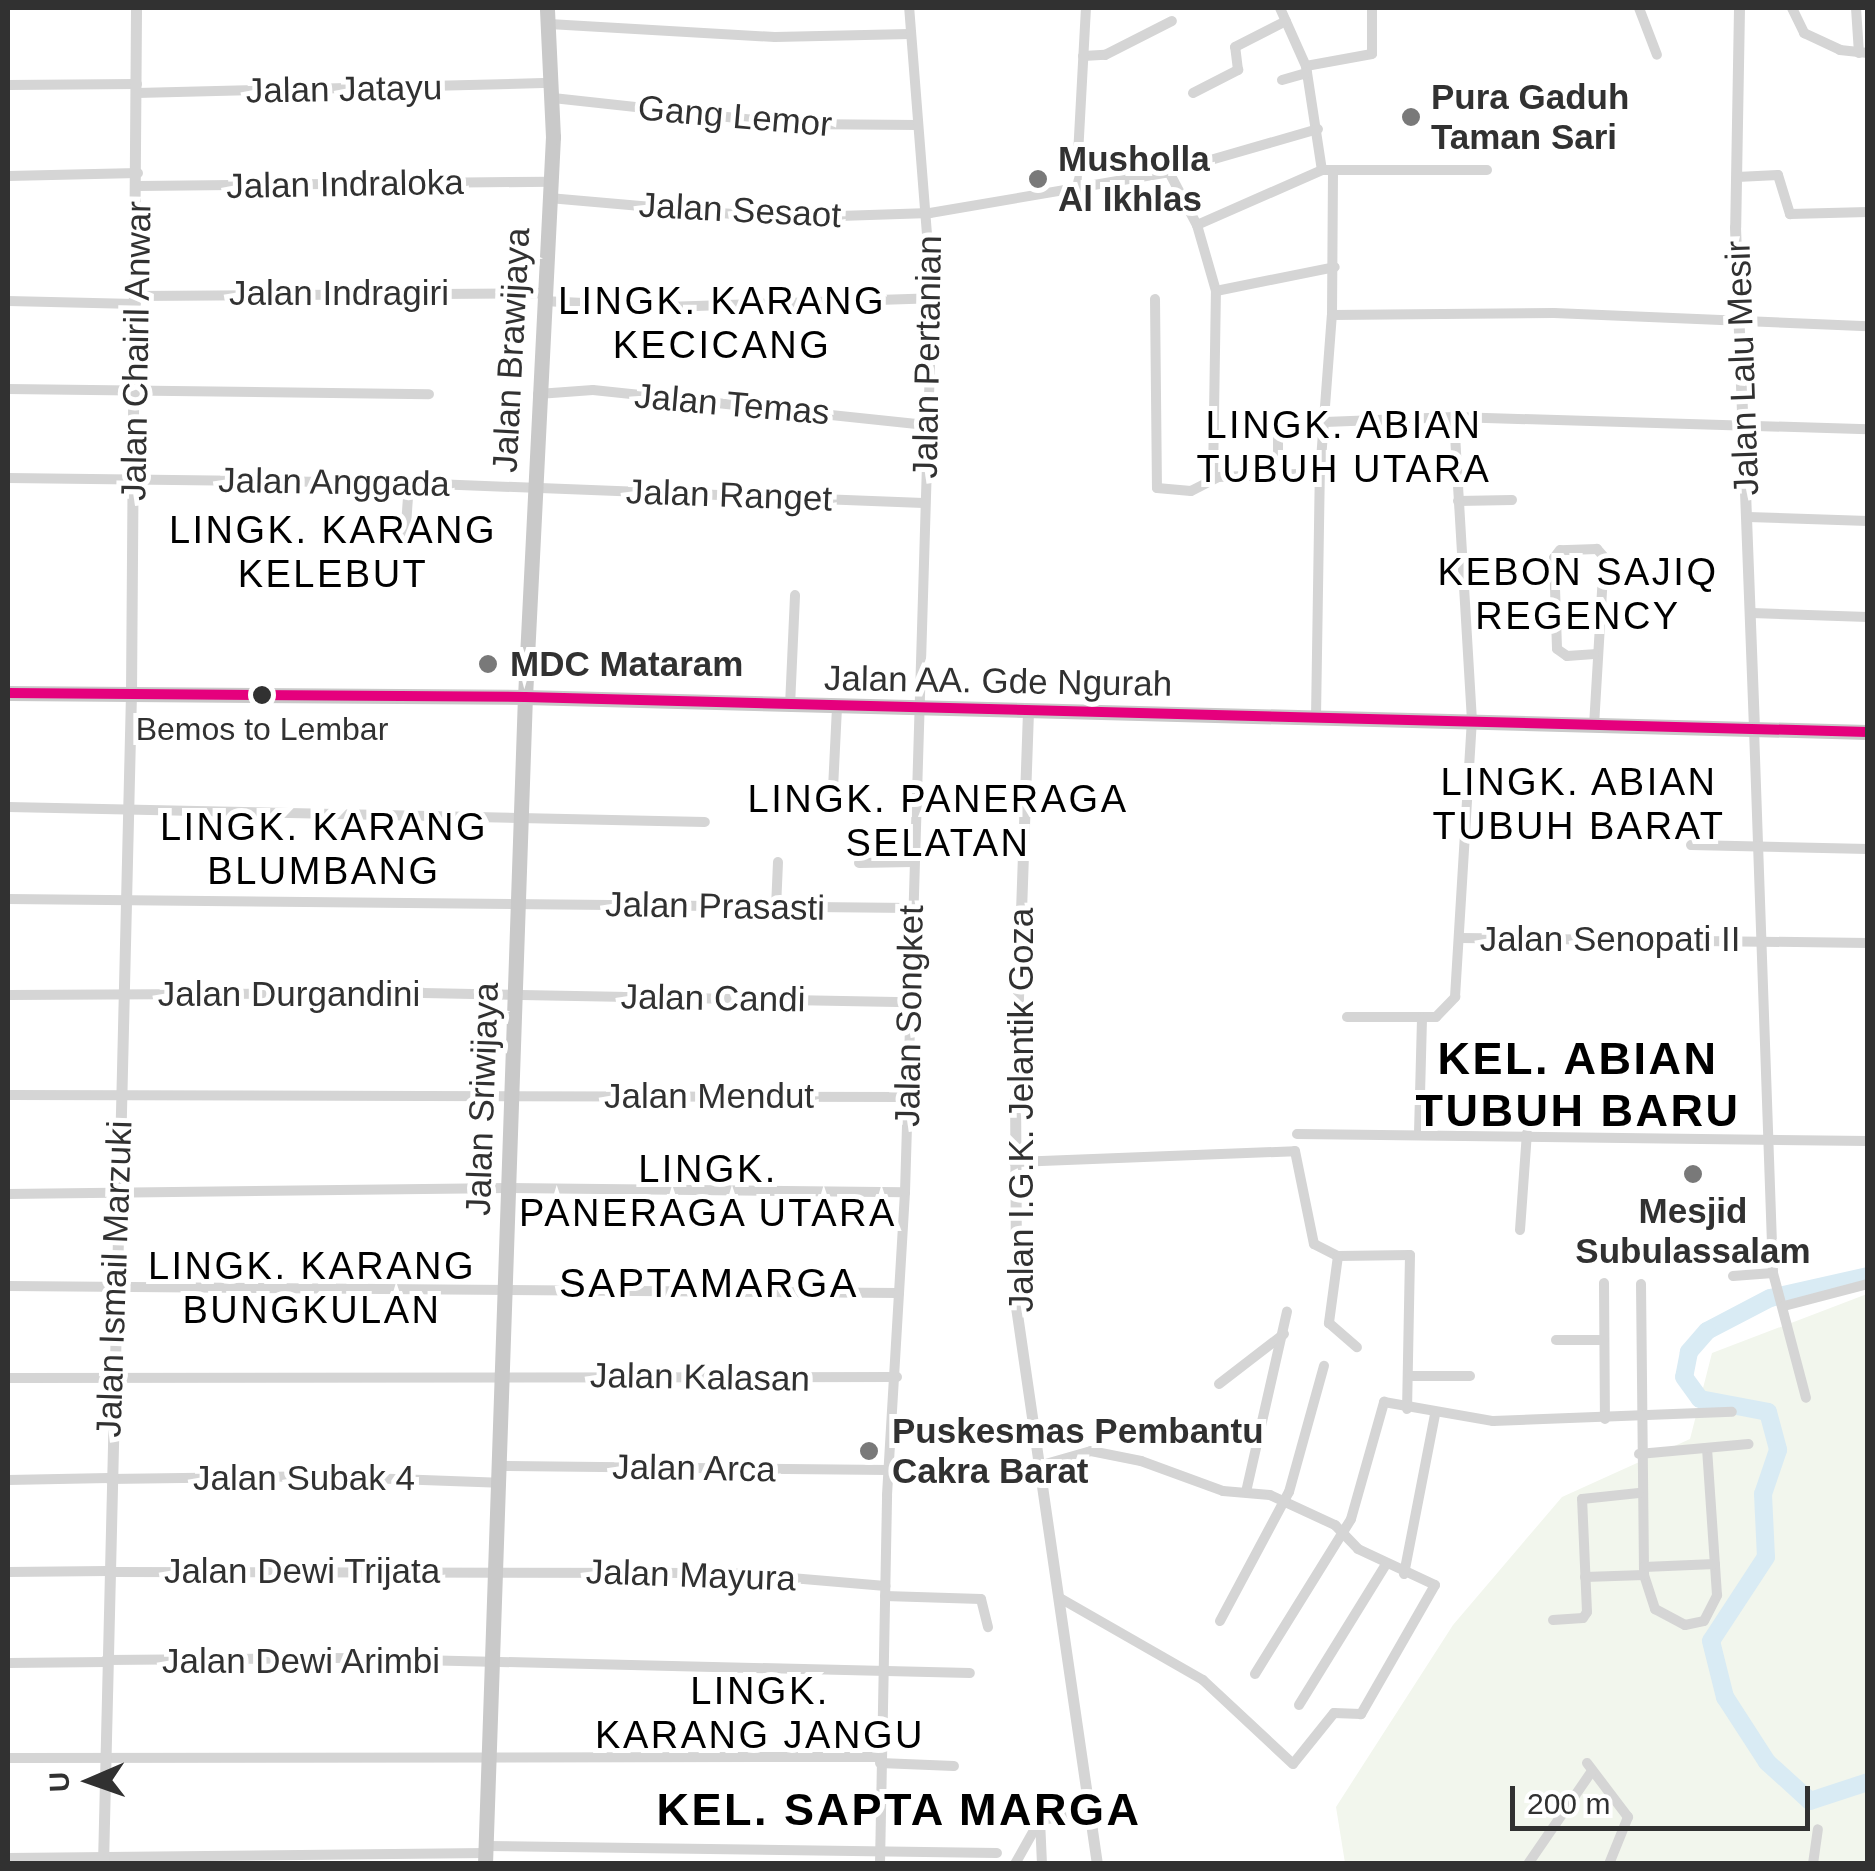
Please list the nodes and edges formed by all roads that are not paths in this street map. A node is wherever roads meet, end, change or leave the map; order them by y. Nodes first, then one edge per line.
1 (136, 8) edge
2 (910, 8) edge
3 (1086, 8) edge
4 (1372, 8) edge
5 (1639, 8) edge
6 (1739, 8) edge
7 (1792, 8) edge
8 (1856, 8) edge
9 (1284, 12) edge
10 (548, 16) edge
11 (1172, 22) dead end
12 (910, 34) junction
13 (1863, 53) edge
14 (1657, 55) dead end
15 (1083, 56) junction
16 (1306, 70) junction
17 (1282, 80) dead end
18 (8, 85) edge
19 (137, 88) junction
20 (552, 90) junction
21 (1193, 94) dead end
22 (918, 125) junction
23 (1318, 130) junction
24 (1487, 170) dead end
25 (1328, 171) junction
26 (1168, 172) junction
27 (8, 176) edge
28 (1736, 177) junction
29 (138, 179) junction
30 (550, 190) junction
31 (1076, 192) junction
32 (1868, 212) edge
33 (930, 213) junction
34 (1197, 225) junction
35 (1335, 267) junction
36 (1216, 291) junction
37 (542, 297) junction
38 (932, 298) junction
39 (1154, 299) dead end
40 (136, 300) junction
41 (8, 301) edge
42 (1332, 315) junction
43 (1741, 322) junction
44 (1868, 326) edge
45 (135, 386) junction
46 (8, 389) edge
47 (428, 394) dead end
48 (538, 394) junction
49 (1454, 417) junction
50 (1325, 419) junction
51 (926, 425) junction
52 (1742, 425) junction
53 (1278, 428) dead end
54 (1868, 430) edge
55 (1320, 473) junction
56 (1278, 476) junction
57 (8, 478) edge
58 (134, 478) junction
59 (1213, 478) junction
60 (408, 483) junction
61 (534, 488) junction
62 (1512, 500) dead end
63 (1458, 501) junction
64 (924, 502) junction
65 (1748, 518) junction
66 (1868, 521) edge
67 (406, 540) dead end
68 (795, 595) dead end
69 (1752, 613) junction
70 (1868, 617) edge
71 (1594, 654) junction
72 (8, 693) edge
73 (131, 694) junction
74 (525, 696) junction
75 (790, 706) junction
76 (836, 707) junction
77 (919, 707) junction
78 (1028, 711) junction
79 (1316, 717) junction
80 (1472, 721) junction
81 (1594, 726) junction
82 (1754, 729) junction
83 (1868, 732) edge
84 (833, 789) dead end
85 (8, 807) edge
86 (128, 808) junction
87 (523, 817) junction
88 (705, 822) dead end
89 (1691, 844) dead end
90 (1755, 844) junction
91 (1868, 850) edge
92 (778, 862) dead end
93 (912, 862) junction
94 (859, 863) dead end
95 (8, 900) edge
96 (125, 900) junction
97 (518, 902) junction
98 (776, 908) junction
99 (912, 908) junction
100 (1461, 938) junction
101 (1759, 940) junction
102 (1868, 942) edge
103 (516, 994) junction
104 (8, 995) edge
105 (122, 996) junction
106 (910, 1002) junction
107 (1347, 1017) dead end
108 (1422, 1018) junction
109 (120, 1093) junction
110 (8, 1095) edge
111 (512, 1095) junction
112 (907, 1097) junction
113 (1419, 1133) junction
114 (1297, 1134) dead end
115 (1527, 1134) junction
116 (1768, 1139) junction
117 (1868, 1141) edge
118 (1014, 1162) junction
119 (509, 1188) junction
120 (905, 1192) junction
121 (8, 1194) edge
122 (116, 1196) junction
123 (1520, 1230) dead end
124 (1338, 1256) junction
125 (1733, 1276) dead end
126 (1774, 1278) junction
127 (1604, 1283) dead end
128 (1641, 1284) dead end
129 (1868, 1284) edge
130 (506, 1285) junction
131 (8, 1286) edge
132 (114, 1287) junction
133 (899, 1293) junction
134 (1783, 1303) junction
135 (1286, 1312) dead end
136 (1284, 1334) junction
137 (1556, 1340) dead end
138 (1604, 1340) junction
139 (1357, 1347) dead end
140 (1324, 1366) dead end
141 (504, 1374) junction
142 (1410, 1376) junction
143 (1470, 1376) dead end
144 (8, 1378) edge
145 (112, 1378) junction
146 (897, 1378) junction
147 (1219, 1384) dead end
148 (1806, 1398) dead end
149 (1407, 1409) junction
150 (1732, 1412) dead end
151 (1435, 1415) junction
152 (1641, 1416) junction
153 (1605, 1419) junction
154 (1749, 1444) dead end
155 (1707, 1449) junction
156 (1639, 1454) junction
157 (1042, 1465) junction
158 (888, 1474) junction
159 (109, 1475) junction
160 (500, 1475) junction
161 (8, 1480) edge
162 (1246, 1492) junction
163 (1638, 1493) junction
164 (1284, 1501) junction
165 (1342, 1530) junction
166 (1386, 1564) junction
167 (1715, 1564) junction
168 (497, 1569) junction
169 (108, 1571) junction
170 (1644, 1571) junction
171 (8, 1572) edge
172 (1404, 1574) junction
173 (1585, 1577) junction
174 (885, 1591) junction
175 (1060, 1598) junction
176 (1552, 1620) dead end
177 (1220, 1621) dead end
178 (988, 1627) dead end
179 (106, 1661) junction
180 (496, 1663) junction
181 (8, 1664) edge
182 (882, 1670) junction
183 (970, 1673) dead end
184 (1255, 1674) dead end
185 (1299, 1705) dead end
186 (105, 1757) junction
187 (490, 1757) junction
188 (8, 1758) edge
189 (880, 1760) junction
190 (954, 1766) dead end
191 (1089, 1812) junction
192 (1037, 1824) junction
193 (1818, 1829) dead end
194 (880, 1850) junction
195 (974, 1850) junction
196 (997, 1853) dead end
197 (486, 1854) edge
198 (8, 1858) edge
199 (103, 1860) edge
200 (880, 1864) edge
201 (974, 1864) edge
202 (1015, 1864) edge
203 (1042, 1864) edge
204 (1097, 1864) edge
205 (1528, 1864) edge
206 (1609, 1864) edge
207 (1813, 1864) edge

1 - 19 street, Jalan Chairil Anwar
2 - 12 street, Jalan Pertanian
3 - 15 street
4 - 16 street
5 - 14 street
6 - 28 street, Jalan Lalu Mesir
7 - 13 street
8 - 13 street
9 - 16 street
9 - 21 street
10 - 12 street
10 - 20 main road, Jalan Brawijaya
11 - 15 street
12 - 22 street, Jalan Pertanian
15 - 31 street
16 - 17 street
16 - 23 street
18 - 19 street, Jalan Jatayu
19 - 20 street, Jalan Jatayu
19 - 29 street, Jalan Chairil Anwar
20 - 22 street, Gang Lemor
20 - 30 main road, Jalan Brawijaya
22 - 33 street, Jalan Pertanian
23 - 25 street
23 - 26 street, Jalan Sesaot
24 - 25 street
25 - 34 street
25 - 35 street
26 - 31 street, Jalan Sesaot
26 - 34 street
27 - 29 street, Jalan Indraloka
28 - 32 street
28 - 43 street, Jalan Lalu Mesir
29 - 30 street, Jalan Indraloka
29 - 40 street, Jalan Chairil Anwar
30 - 33 street, Jalan Sesaot
30 - 37 main road, Jalan Brawijaya
31 - 33 street, Jalan Sesaot
33 - 38 street, Jalan Pertanian
34 - 36 street
35 - 36 street
35 - 42 street
36 - 59 street
37 - 38 street, Jalan Indragiri
37 - 40 street, Jalan Indragiri
37 - 48 main road, Jalan Brawijaya
38 - 51 street, Jalan Pertanian
39 - 59 street
40 - 41 street, Jalan Indragiri
40 - 45 street, Jalan Chairil Anwar
42 - 43 street
42 - 50 street
43 - 44 street
43 - 52 street, Jalan Lalu Mesir
45 - 46 street
45 - 47 street
45 - 58 street, Jalan Chairil Anwar
48 - 51 street, Jalan Temas
48 - 61 main road, Jalan Brawijaya
49 - 50 street
49 - 52 street
49 - 63 street
50 - 55 street
51 - 64 street, Jalan Pertanian
52 - 54 street
52 - 65 street, Jalan Lalu Mesir
53 - 56 street
55 - 56 street
55 - 79 street
56 - 59 street
57 - 58 street, Jalan Anggada
58 - 60 street, Jalan Anggada
58 - 73 street, Jalan Chairil Anwar
60 - 61 street, Jalan Anggada
60 - 67 street
61 - 64 street, Jalan Ranget
61 - 74 main road, Jalan Brawijaya
62 - 63 street
63 - 80 street
64 - 77 street, Jalan Pertanian
65 - 66 street
65 - 69 street, Jalan Lalu Mesir
68 - 75 street
69 - 70 street
69 - 82 street, Jalan Lalu Mesir
71 - 71 street
71 - 81 street
72 - 73 main road, Jalan AA. Gde Ngurah
73 - 74 main road, Jalan AA. Gde Ngurah
73 - 86 street, Jalan Ismail Marzuki
74 - 75 main road, Jalan AA. Gde Ngurah
74 - 87 main road, Jalan Sriwijaya
75 - 76 main road, Jalan AA. Gde Ngurah
76 - 77 main road, Jalan AA. Gde Ngurah
76 - 84 street
77 - 78 main road, Jalan AA. Gde Ngurah
77 - 93 street, Jalan Songket
78 - 79 main road, Jalan AA. Gde Ngurah
78 - 118 street, Jalan I.G.K. Jelantik Goza
79 - 80 main road, Jalan AA. Gde Ngurah
80 - 81 main road, Jalan AA. Gde Ngurah
80 - 100 street
81 - 82 main road, Jalan AA. Gde Ngurah
82 - 83 main road, Jalan AA. Gde Ngurah
82 - 90 street
85 - 86 street
86 - 87 street
86 - 96 street, Jalan Ismail Marzuki
87 - 88 street
87 - 97 main road, Jalan Sriwijaya
89 - 90 street
90 - 91 street
90 - 101 street
92 - 98 street
93 - 94 street
93 - 99 street, Jalan Songket
95 - 96 street, Jalan Prasasti
96 - 97 street, Jalan Prasasti
96 - 105 street, Jalan Ismail Marzuki
97 - 98 street, Jalan Prasasti
97 - 103 main road, Jalan Sriwijaya
98 - 99 street, Jalan Prasasti
99 - 106 street, Jalan Songket
100 - 101 street, Jalan Senopati II
100 - 108 street
101 - 102 street, Jalan Senopati II
101 - 116 street
103 - 105 street, Jalan Durgandini
103 - 106 street, Jalan Candi
103 - 111 main road, Jalan Sriwijaya
104 - 105 street, Jalan Durgandini
105 - 109 street, Jalan Ismail Marzuki
106 - 112 street, Jalan Songket
107 - 108 street
108 - 113 street
109 - 110 street, Jalan Mendut
109 - 111 street, Jalan Mendut
109 - 122 street, Jalan Ismail Marzuki
111 - 112 street, Jalan Mendut
111 - 119 main road, Jalan Sriwijaya
112 - 120 street, Jalan Songket
113 - 114 street
113 - 115 street
115 - 116 street
115 - 123 street
116 - 117 street
116 - 126 street
118 - 124 street
118 - 157 street, Jalan I.G.K. Jelantik Goza
119 - 120 street
119 - 122 street
119 - 130 main road, Jalan Sriwijaya
120 - 133 street, Jalan Songket
121 - 122 street
122 - 132 street, Jalan Ismail Marzuki
124 - 139 street
124 - 142 street
125 - 126 street
126 - 134 street
127 - 138 street
128 - 152 street
129 - 134 street
130 - 132 street
130 - 133 street
130 - 141 main road, Jalan Sriwijaya
131 - 132 street
132 - 145 street, Jalan Ismail Marzuki
133 - 146 street, Jalan Songket
134 - 148 street
135 - 136 street
136 - 147 street
136 - 162 street
137 - 138 street
138 - 153 street
140 - 164 street
141 - 145 street, Jalan Kalasan
141 - 146 street, Jalan Kalasan
141 - 160 main road, Jalan Sriwijaya
142 - 143 street
142 - 149 street
144 - 145 street, Jalan Kalasan
145 - 159 street, Jalan Ismail Marzuki
146 - 158 street, Jalan Songket
149 - 151 street
149 - 165 street
150 - 152 street
151 - 153 street
151 - 172 street
152 - 153 street
152 - 156 street
154 - 155 street
155 - 156 street
155 - 167 street
156 - 163 street
157 - 162 street
157 - 175 street, Jalan I.G.K. Jelantik Goza
158 - 160 street, Jalan Arca
158 - 174 street, Jalan Songket
159 - 160 street, Jalan Subak 4
159 - 161 street, Jalan Subak 4
159 - 169 street, Jalan Ismail Marzuki
160 - 168 main road, Jalan Sriwijaya
162 - 164 street
163 - 170 street
163 - 173 street
164 - 165 street
164 - 177 street
165 - 166 street
165 - 184 street
166 - 172 street
166 - 185 street
167 - 170 street
167 - 170 street
168 - 169 street, Jalan Dewi Trijata
168 - 174 street, Jalan Mayura
168 - 180 main road, Jalan Sriwijaya
169 - 171 street, Jalan Dewi Trijata
169 - 179 street, Jalan Ismail Marzuki
170 - 173 street
172 - 175 street
173 - 176 street
174 - 178 street, Jalan Mayura
174 - 182 street, Jalan Songket
175 - 191 street, Jalan I.G.K. Jelantik Goza
179 - 180 street, Jalan Dewi Arimbi
179 - 181 street, Jalan Dewi Arimbi
179 - 186 street, Jalan Ismail Marzuki
180 - 182 street, Jalan Dewi Arimbi
180 - 187 main road, Jalan Sriwijaya
182 - 183 street, Jalan Dewi Arimbi
182 - 189 street, Jalan Songket
186 - 187 street
186 - 188 street
186 - 199 street, Jalan Ismail Marzuki
187 - 189 street
187 - 197 main road, Jalan Sriwijaya
189 - 190 street
189 - 194 street, Jalan Songket
191 - 192 street
191 - 204 street, Jalan I.G.K. Jelantik Goza
192 - 202 street
192 - 203 street
193 - 207 street
194 - 195 street
194 - 197 street
194 - 200 street, Jalan Songket
195 - 196 street
195 - 201 street
197 - 199 street
198 - 199 street
205 - 206 street

